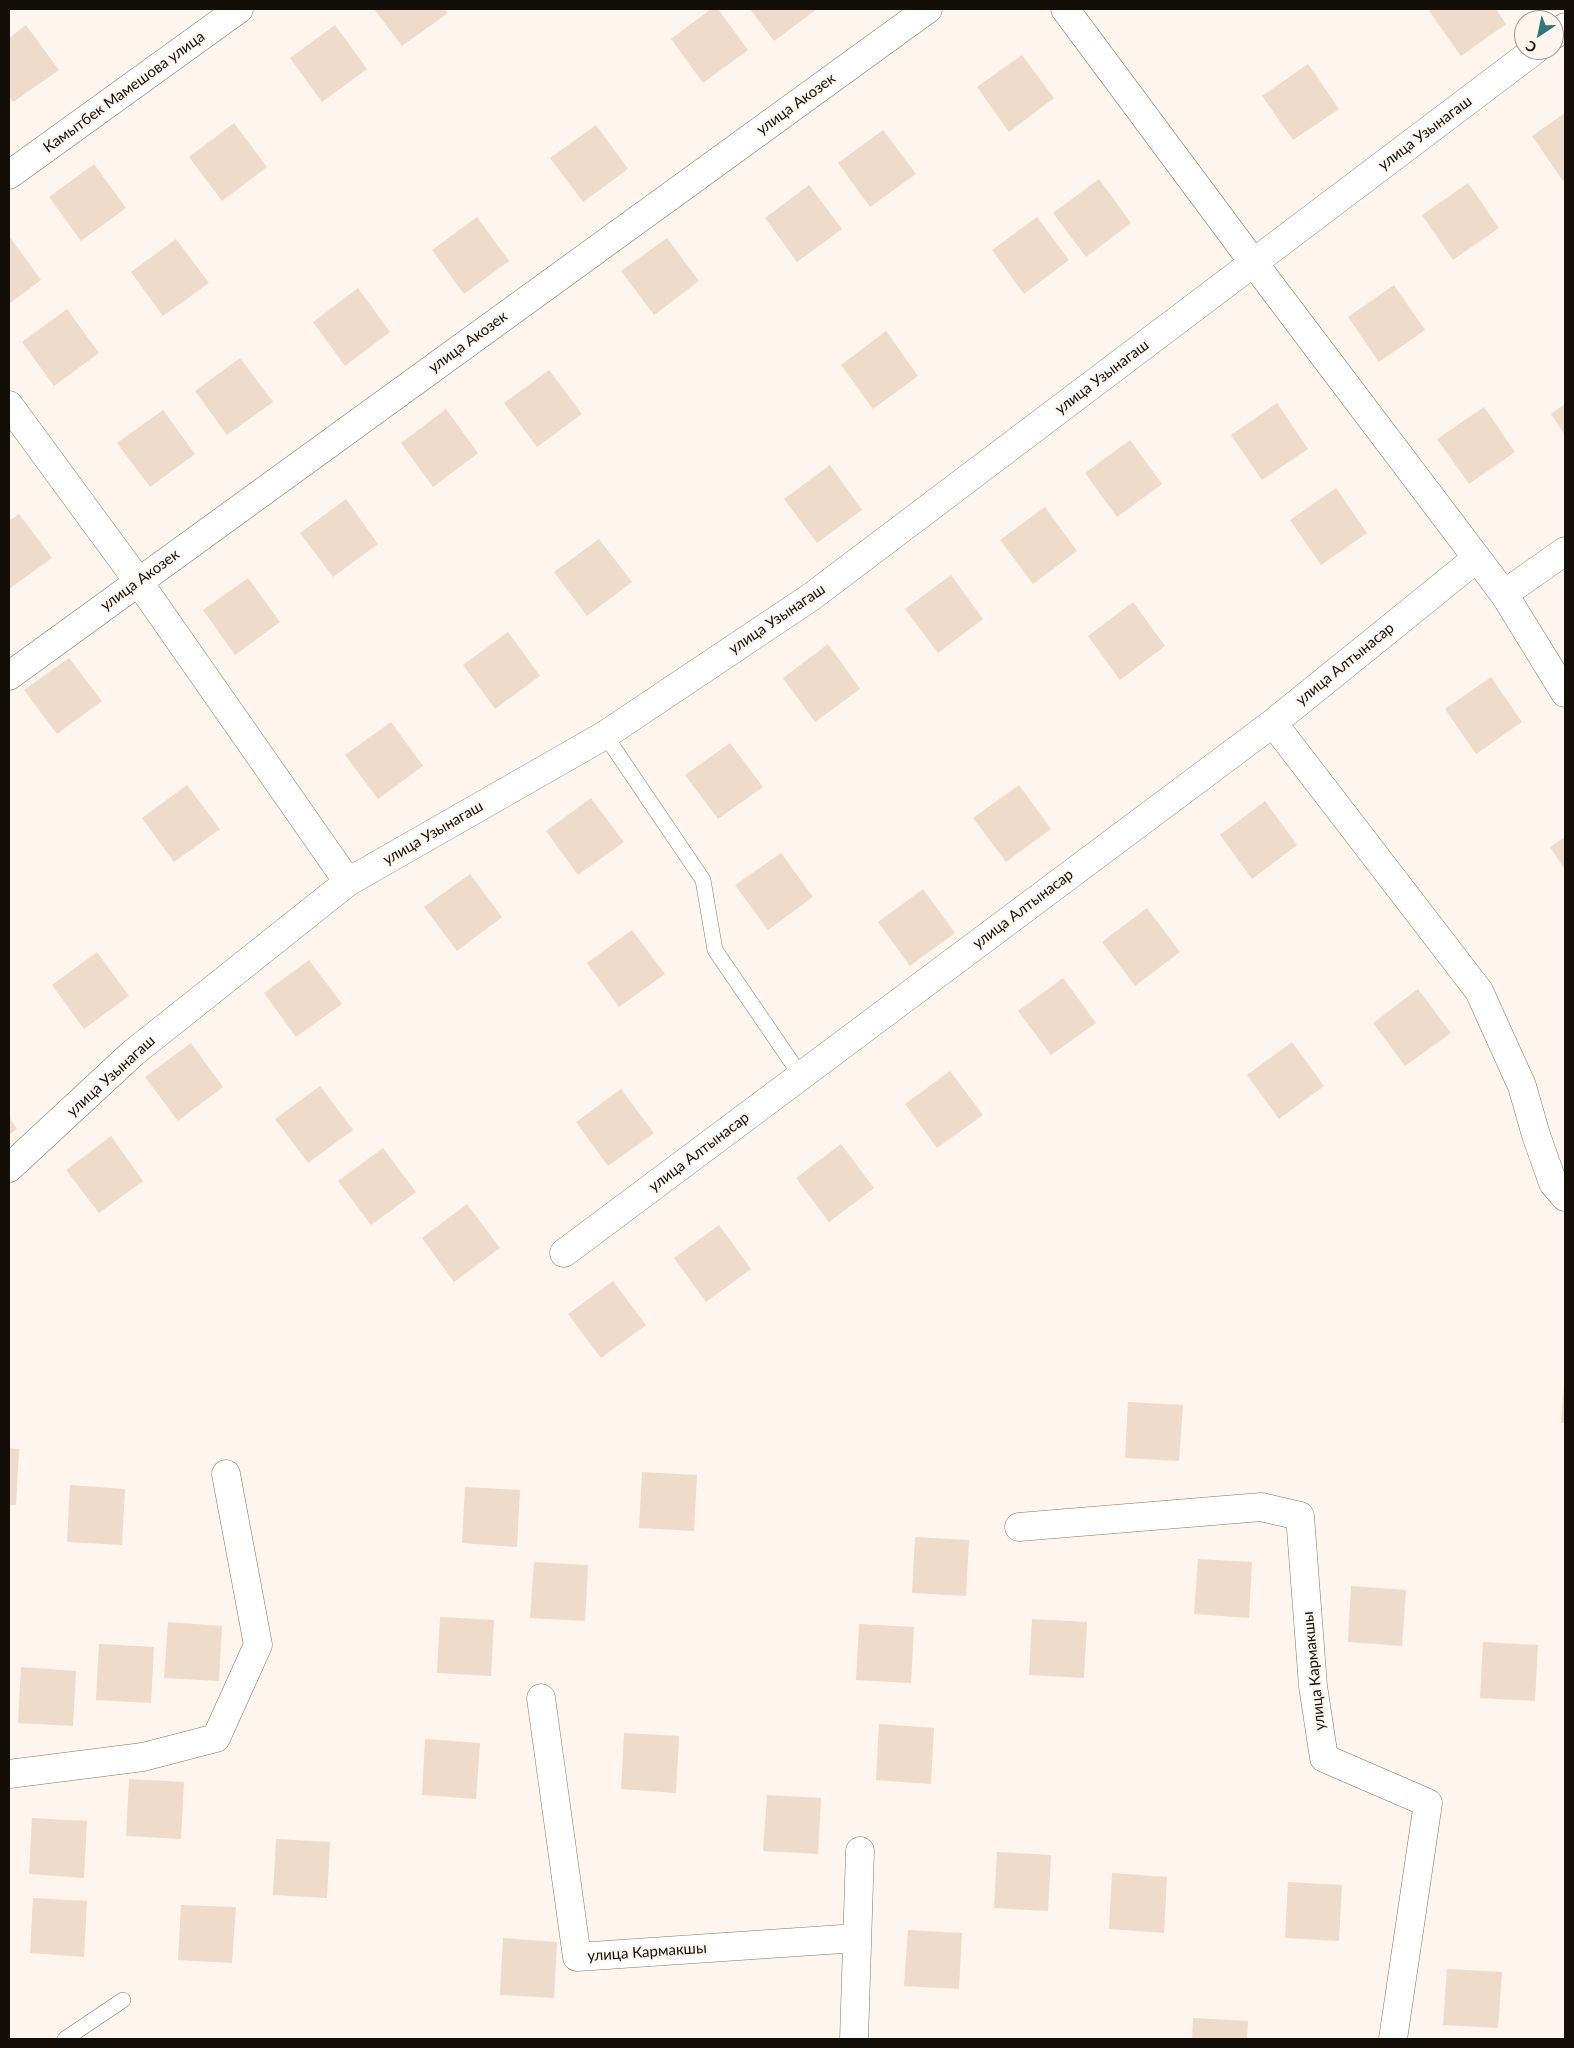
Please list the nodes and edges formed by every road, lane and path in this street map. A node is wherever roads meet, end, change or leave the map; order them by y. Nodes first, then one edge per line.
1 (239, 9) edge
2 (928, 9) edge
3 (1065, 9) edge
4 (1522, 60) edge
5 (9, 175) edge
6 (1253, 262) junction
7 (9, 405) edge
8 (1565, 551) edge
9 (1476, 558) junction
10 (138, 581) junction
11 (1504, 594) junction
12 (9, 676) edge
13 (1565, 693) edge
14 (1272, 723) junction
15 (605, 735) junction
16 (348, 882) junction
17 (801, 1076) junction
18 (9, 1168) edge
19 (1565, 1197) edge
20 (564, 1253) dead end
21 (226, 1474) dead end
22 (1019, 1527) dead end
23 (541, 1698) dead end
24 (9, 1774) edge
25 (860, 1851) dead end
26 (858, 1938) junction
27 (123, 2000) dead end
28 (66, 2039) edge
29 (854, 2039) edge
30 (1393, 2039) edge

1 - 5 street, Камытбек Мамешова улица
2 - 10 street, улица Акозек
3 - 6 street
4 - 6 street, улица Узынагаш
6 - 9 street
6 - 15 street, улица Узынагаш
7 - 10 street
8 - 11 street
9 - 11 street
9 - 14 street, улица Алтынасар
10 - 12 street, улица Акозек
10 - 16 street
11 - 13 street
14 - 17 street, улица Алтынасар
14 - 19 street
15 - 16 street, улица Узынагаш
15 - 17 lane
16 - 18 street, улица Узынагаш
17 - 20 street, улица Алтынасар
21 - 24 street
22 - 30 street, улица Кармакшы
23 - 26 street, улица Кармакшы
25 - 26 street
26 - 29 street
27 - 28 lane

